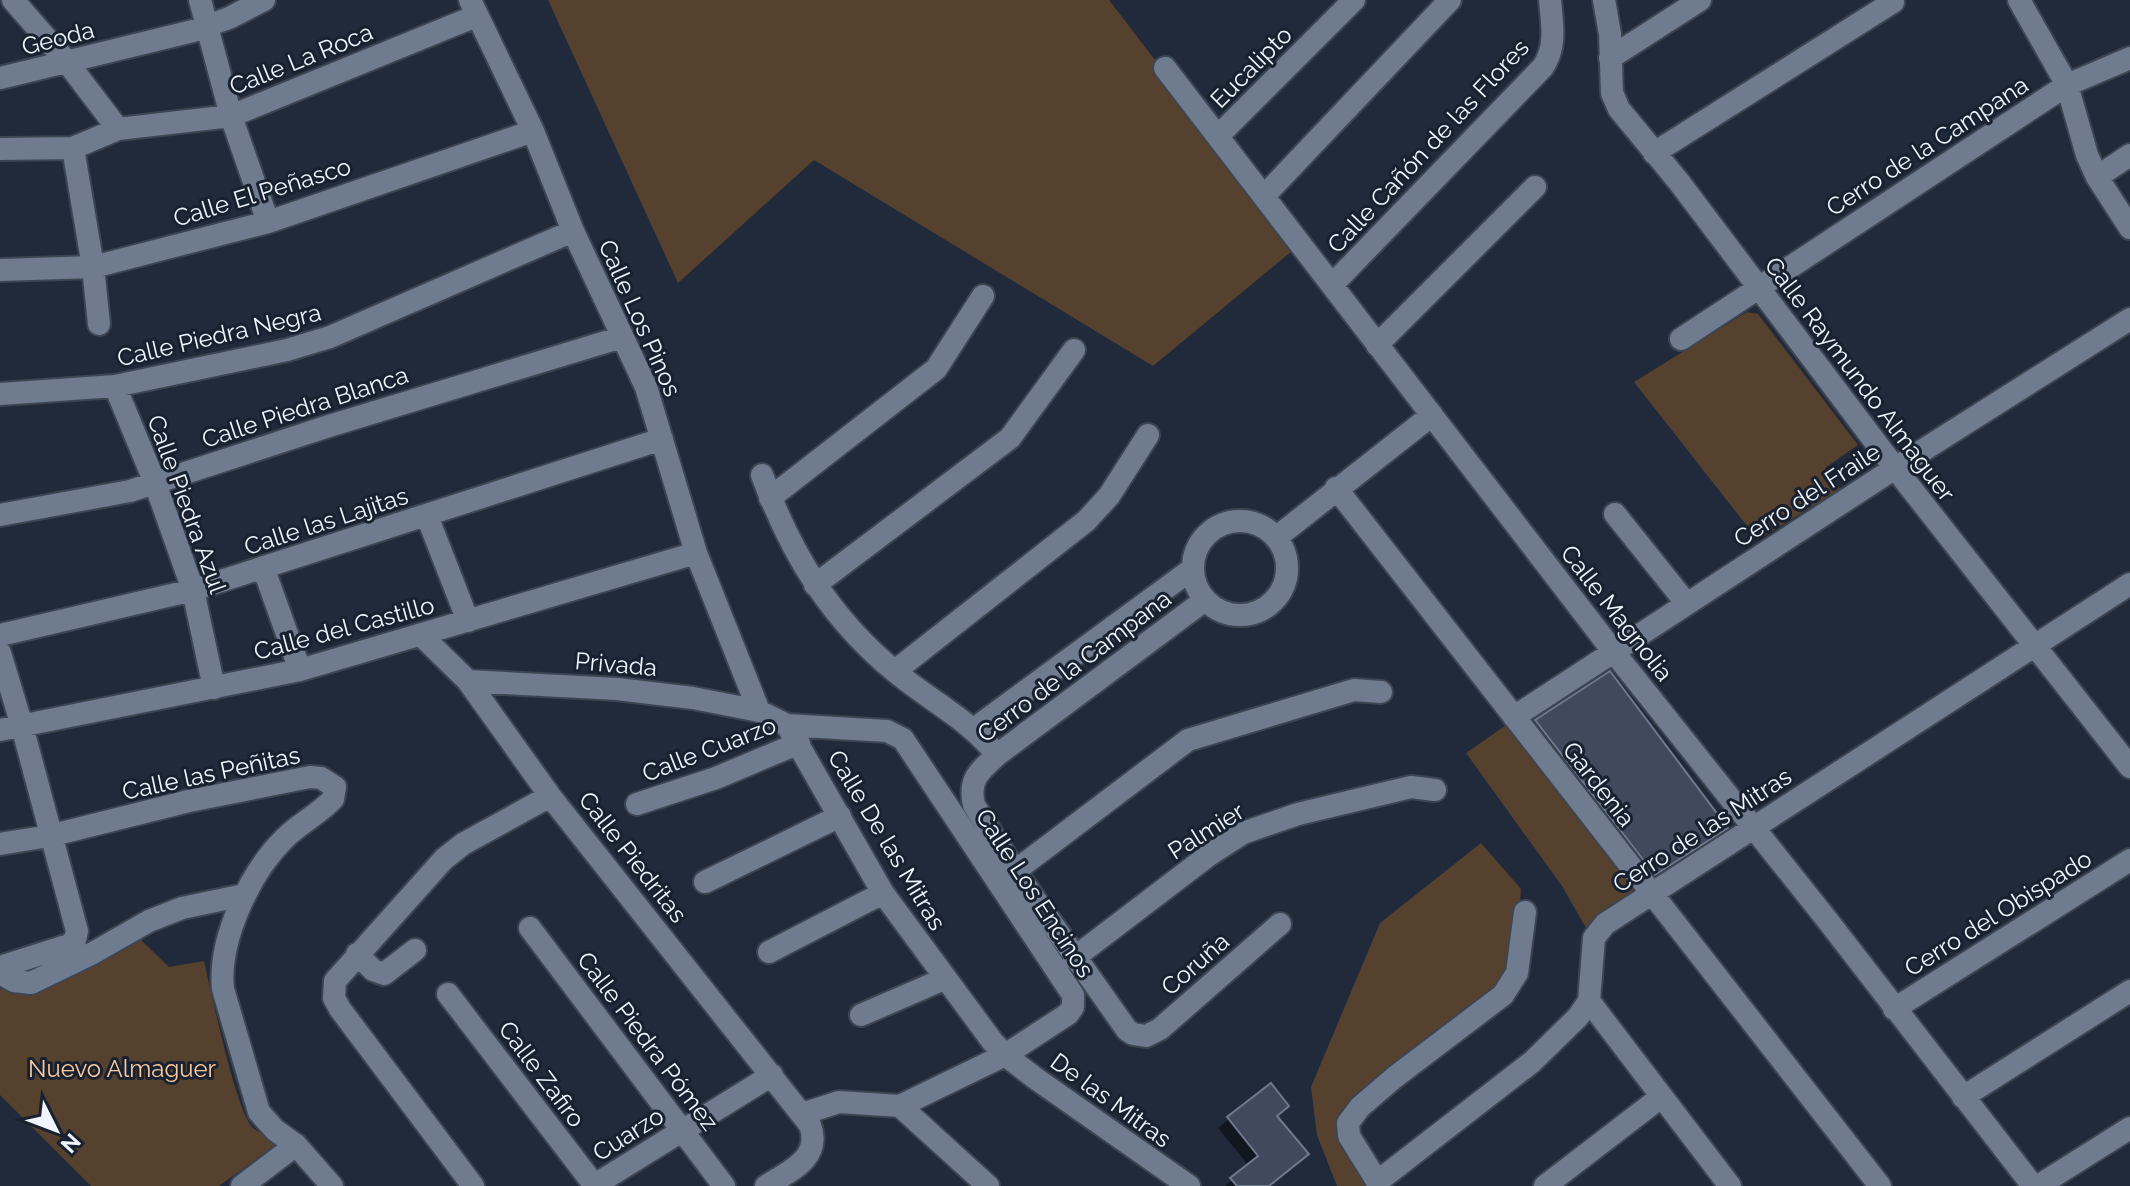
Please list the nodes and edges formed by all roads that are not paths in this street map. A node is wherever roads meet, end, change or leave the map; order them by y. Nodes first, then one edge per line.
1 (13, 0) edge
2 (200, 0) edge
3 (264, 0) edge
4 (1354, 0) edge
5 (1450, 0) edge
6 (1550, 0) edge
7 (1604, 0) edge
8 (1700, 0) edge
9 (2019, 0) edge
10 (1893, 2) dead end
11 (473, 8) edge
12 (209, 26) junction
13 (1610, 58) junction
14 (2130, 58) edge
15 (67, 62) junction
16 (1165, 68) dead end
17 (0, 78) edge
18 (2067, 85) junction
19 (231, 116) junction
20 (118, 129) junction
21 (533, 131) junction
22 (1218, 136) junction
23 (73, 148) junction
24 (0, 149) edge
25 (1654, 153) junction
26 (2130, 155) edge
27 (2097, 177) junction
28 (1535, 187) dead end
29 (1265, 195) junction
30 (268, 222) junction
31 (2130, 228) edge
32 (573, 231) junction
33 (93, 267) junction
34 (0, 270) edge
35 (1332, 285) junction
36 (1758, 289) junction
37 (983, 296) dead end
38 (2130, 319) edge
39 (99, 324) dead end
40 (622, 337) junction
41 (1681, 339) dead end
42 (1377, 345) junction
43 (1074, 350) dead end
44 (115, 386) junction
45 (0, 394) edge
46 (1432, 415) junction
47 (1148, 435) dead end
48 (662, 439) junction
49 (1895, 468) junction
50 (762, 475) dead end
51 (155, 483) junction
52 (1336, 488) junction
53 (770, 498) junction
54 (1615, 514) dead end
55 (0, 515) edge
56 (427, 516) junction
57 (1277, 537) junction
58 (696, 553) junction
59 (263, 567) junction
60 (1192, 569) junction
61 (2130, 584) edge
62 (815, 585) junction
63 (193, 590) junction
64 (1205, 600) junction
65 (1687, 604) junction
66 (468, 621) junction
67 (0, 635) edge
68 (421, 635) junction
69 (2035, 645) junction
70 (1613, 651) junction
71 (0, 653) edge
72 (300, 670) junction
73 (895, 671) junction
74 (468, 681) junction
75 (505, 683) junction
76 (214, 688) junction
77 (1381, 692) dead end
78 (487, 708) junction
79 (759, 711) junction
80 (1514, 717) junction
81 (11, 728) edge
82 (974, 729) junction
83 (2130, 729) edge
84 (793, 734) junction
85 (2111, 742) junction
86 (997, 755) junction
87 (2130, 767) edge
88 (1435, 790) dead end
89 (550, 796) junction
90 (637, 804) dead end
91 (840, 816) junction
92 (1754, 829) junction
93 (49, 836) junction
94 (0, 844) edge
95 (2130, 860) edge
96 (1015, 871) junction
97 (705, 882) dead end
98 (883, 893) junction
99 (1652, 894) junction
100 (244, 895) junction
101 (1525, 912) dead end
102 (1280, 924) dead end
103 (530, 928) dead end
104 (415, 950) dead end
105 (769, 952) dead end
106 (357, 954) junction
107 (1074, 958) junction
108 (0, 967) edge
109 (0, 973) edge
110 (944, 979) junction
111 (2130, 991) edge
112 (448, 994) dead end
113 (1589, 1001) junction
114 (1894, 1009) junction
115 (861, 1015) dead end
116 (1005, 1055) junction
117 (772, 1075) junction
118 (1661, 1097) junction
119 (1963, 1097) junction
120 (900, 1106) junction
121 (802, 1114) junction
122 (2130, 1128) edge
123 (682, 1130) junction
124 (296, 1145) junction
125 (1379, 1184) edge
126 (1724, 1184) edge
127 (242, 1186) edge
128 (332, 1186) edge
129 (473, 1186) edge
130 (594, 1186) edge
131 (724, 1186) edge
132 (766, 1186) edge
133 (988, 1186) edge
134 (1189, 1186) edge
135 (1545, 1186) edge
136 (1880, 1186) edge
137 (2036, 1186) edge

1 - 15 street
2 - 12 street
3 - 12 street, Geoda
4 - 22 street, Eucalipto
5 - 29 street
6 - 35 street, Calle Cañón de las Flores
7 - 13 street, Calle Raymundo Almaguer
8 - 13 street
9 - 18 street
10 - 25 street
11 - 19 street, Calle La Roca
11 - 21 street, Calle Los Pinos
12 - 15 street, Geoda
12 - 19 street
13 - 25 street, Calle Raymundo Almaguer
14 - 18 street, Cerro de la Campana
15 - 17 street, Geoda
15 - 20 street
16 - 22 street, Calle Magnolia
18 - 27 street
18 - 36 street, Cerro de la Campana
19 - 20 street, Calle La Roca
19 - 30 street
20 - 23 street, Calle La Roca
21 - 30 street, Calle El Peñasco
21 - 32 street, Calle Los Pinos
22 - 29 street, Calle Magnolia
23 - 24 street, Calle La Roca
23 - 33 street
25 - 36 street, Calle Raymundo Almaguer
26 - 27 street
27 - 31 street
28 - 42 street
29 - 35 street, Calle Magnolia
30 - 33 street, Calle El Peñasco
32 - 40 street, Calle Los Pinos
32 - 44 street, Calle Piedra Negra
33 - 34 street, Calle El Peñasco
33 - 39 street
35 - 42 street, Calle Magnolia
36 - 41 street, Cerro de la Campana
36 - 49 street, Calle Raymundo Almaguer
37 - 53 street
38 - 49 street, Cerro del Fraile
40 - 48 street, Calle Los Pinos
40 - 51 street, Calle Piedra Blanca
42 - 46 street, Calle Magnolia
43 - 62 street
44 - 45 street, Calle Piedra Negra
44 - 51 street, Calle Piedra Azul
46 - 52 street
46 - 70 street, Calle Magnolia
47 - 73 street
48 - 56 street, Calle las Lajitas
48 - 58 street, Calle Los Pinos
49 - 65 street, Cerro del Fraile
49 - 69 street, Calle Raymundo Almaguer
50 - 53 street
51 - 55 street, Calle Piedra Blanca
51 - 63 street, Calle Piedra Azul
52 - 57 street
52 - 80 street, Gardenia
53 - 62 street
54 - 65 street
56 - 59 street, Calle las Lajitas
56 - 66 street
57 - 60 street
57 - 64 street
58 - 66 street, Calle del Castillo
58 - 79 street, Calle Los Pinos
59 - 63 street, Calle las Lajitas
59 - 72 street
60 - 64 street
60 - 82 street
61 - 69 street, Cerro de las Mitras
62 - 73 street
63 - 67 street, Calle las Lajitas
63 - 76 street, Calle Piedra Azul
64 - 86 street, Cerro de la Campana
65 - 70 street, Cerro del Fraile
66 - 68 street, Calle del Castillo
68 - 72 street, Calle del Castillo
68 - 74 street, Calle Piedritas
69 - 85 street, Calle Raymundo Almaguer
69 - 92 street, Cerro de las Mitras
70 - 80 street, Cerro del Fraile
70 - 92 street, Calle Magnolia
71 - 81 street
72 - 76 street, Calle del Castillo
73 - 82 street
74 - 75 street, Privada
74 - 78 street, Calle Piedritas
75 - 78 street
75 - 79 street, Privada
76 - 81 street, Calle del Castillo
77 - 96 street
78 - 89 street, Calle Piedritas
79 - 84 street, Privada
80 - 99 street, Gardenia
81 - 93 street
82 - 86 street
83 - 85 street
84 - 90 street, Calle Cuarzo
84 - 91 street, Calle De las Mitras
84 - 116 street, Calle Los Encinos
85 - 87 street, Calle Raymundo Almaguer
86 - 96 street, Cerro de la Campana
88 - 107 street, Palmier
89 - 106 street
89 - 117 street, Calle Piedritas
91 - 97 street
91 - 98 street, Calle De las Mitras
92 - 99 street, Cerro de las Mitras
92 - 114 street, Calle Magnolia
93 - 94 street, Calle las Peñitas
93 - 100 street, Calle las Peñitas
93 - 108 street
95 - 114 street, Cerro del Obispado
96 - 107 street
98 - 105 street
98 - 110 street, Calle De las Mitras
99 - 113 street, Cerro de las Mitras
99 - 136 street, Gardenia
100 - 109 street
100 - 124 street
101 - 125 street
102 - 107 street, Coruña
103 - 123 street, Calle Piedra Pómez
104 - 106 street
106 - 129 street
110 - 115 street
110 - 116 street, Calle De las Mitras
111 - 119 street
112 - 130 street, Calle Zafiro
113 - 118 street
113 - 125 street
114 - 119 street, Calle Magnolia
116 - 120 street, Calle Los Encinos
116 - 134 street, De las Mitras
117 - 121 street, Calle Piedritas
117 - 123 street, Cuarzo
118 - 126 street
118 - 135 street
119 - 137 street, Calle Magnolia
120 - 121 street
120 - 133 street
121 - 132 street, Calle Piedritas
122 - 137 street
123 - 130 street, Cuarzo
123 - 131 street, Calle Piedra Pómez
124 - 127 street
124 - 128 street

